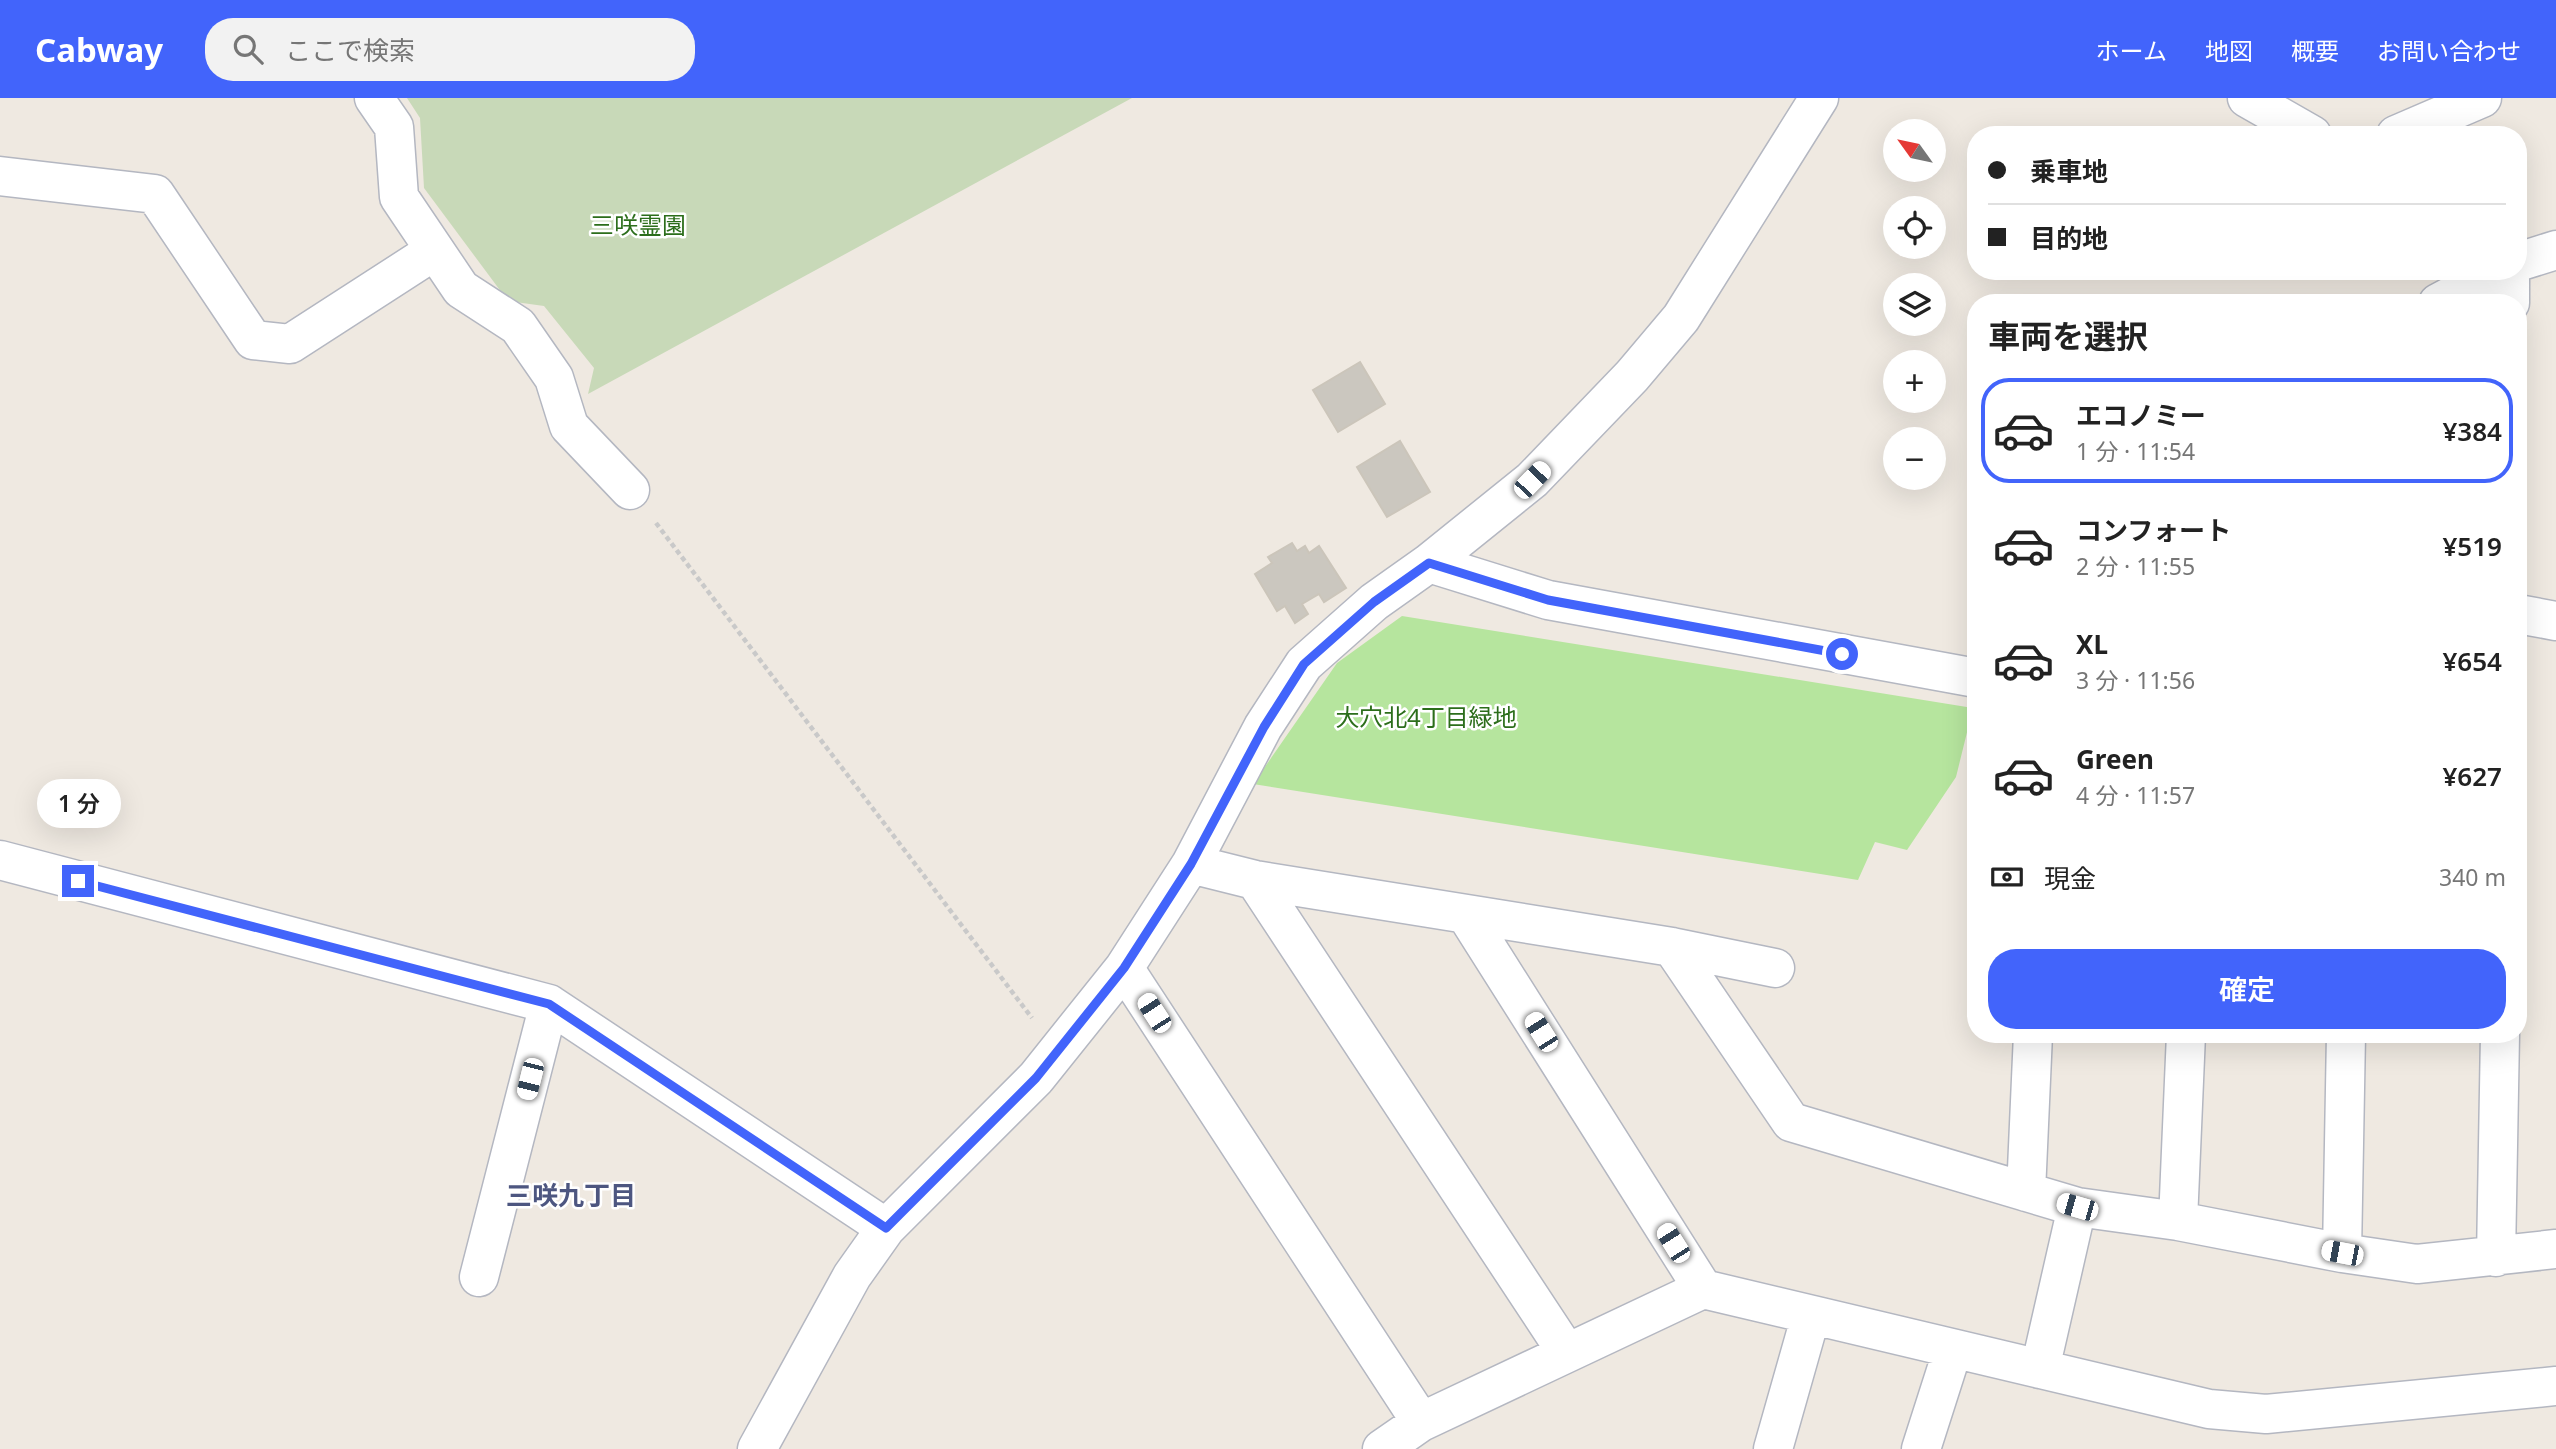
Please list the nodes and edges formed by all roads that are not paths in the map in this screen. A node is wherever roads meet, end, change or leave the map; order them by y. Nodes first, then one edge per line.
1 (374, 98) edge
2 (1819, 98) edge
3 (2247, 98) edge
4 (2482, 98) edge
5 (2296, 126) edge
6 (2417, 126) edge
7 (0, 176) edge
8 (2556, 250) edge
9 (435, 251) junction
10 (2527, 259) edge
11 (2481, 280) edge
12 (2455, 294) edge
13 (630, 489) road end
14 (1429, 563) junction
15 (2527, 616) edge
16 (2556, 621) edge
17 (1967, 676) edge
18 (0, 860) edge
19 (1191, 864) junction
20 (1255, 880) junction
21 (1467, 916) junction
22 (1672, 947) junction
23 (1124, 968) junction
24 (1775, 968) dead end
25 (549, 1004) junction
26 (2033, 1043) edge
27 (2186, 1043) edge
28 (2346, 1043) edge
29 (2500, 1043) edge
30 (2026, 1192) junction
31 (2077, 1207) junction
32 (2178, 1222) junction
33 (886, 1228) junction
34 (2556, 1249) edge
35 (2342, 1253) junction
36 (2496, 1257) junction
37 (479, 1277) dead end
38 (1703, 1289) junction
39 (1811, 1315) junction
40 (1953, 1349) junction
41 (1567, 1353) junction
42 (2040, 1369) junction
43 (2556, 1386) edge
44 (1421, 1422) junction
45 (757, 1449) edge
46 (1382, 1449) edge
47 (1773, 1449) edge
48 (1921, 1449) edge

1 - 9 street
2 - 14 street
3 - 5 street
4 - 6 street
7 - 9 street
8 - 10 street
9 - 13 street
11 - 12 street
14 - 17 street
14 - 19 street
15 - 16 street
18 - 25 street
19 - 20 street
19 - 23 street
20 - 21 street
20 - 41 street
21 - 22 street
21 - 38 street
22 - 24 street
22 - 30 street
23 - 33 street
23 - 44 street
25 - 33 street
25 - 37 street
26 - 30 street
27 - 32 street
28 - 35 street
29 - 36 street
30 - 31 street
31 - 32 street
31 - 42 street
32 - 35 street
33 - 45 street
34 - 36 street
35 - 36 street
38 - 39 street
38 - 41 street
39 - 40 street
39 - 47 street
40 - 42 street
40 - 48 street
41 - 44 street
42 - 43 street
44 - 46 street

